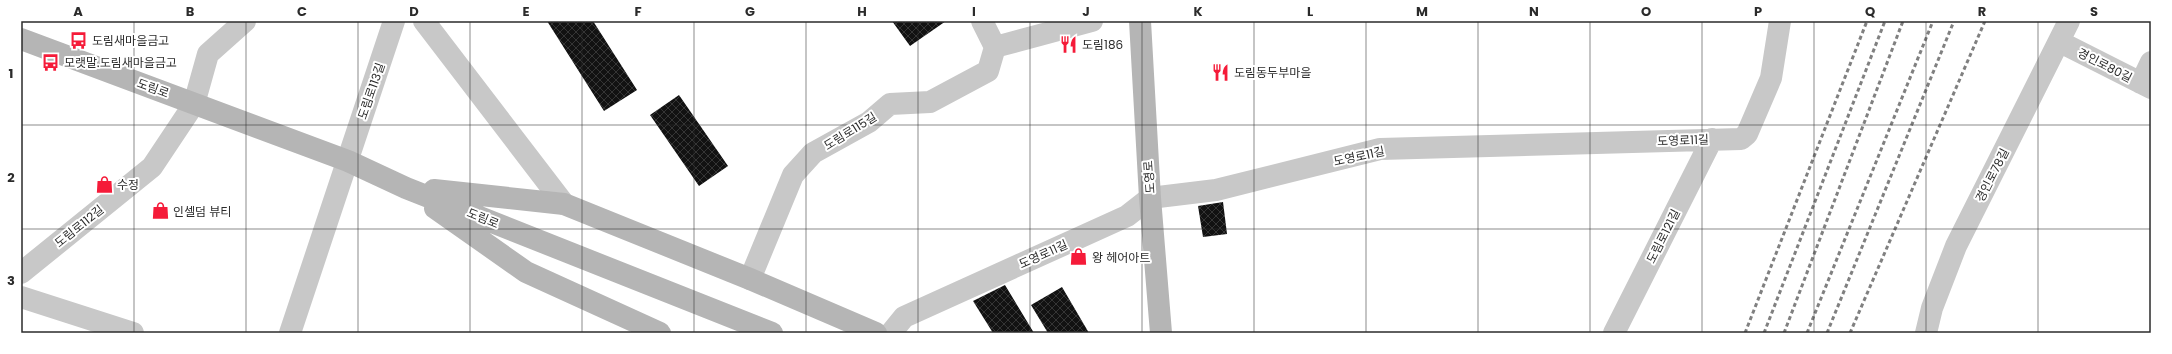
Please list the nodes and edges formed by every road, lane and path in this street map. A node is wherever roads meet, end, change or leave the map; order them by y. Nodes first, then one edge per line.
1 (245, 21) edge
2 (394, 21) edge
3 (424, 21) edge
4 (982, 21) edge
5 (1092, 21) edge
6 (1140, 21) edge
7 (1780, 21) edge
8 (2069, 21) edge
9 (21, 39) edge
10 (2060, 42) junction
11 (995, 47) junction
12 (2151, 62) edge
13 (2146, 85) edge
14 (194, 104) junction
15 (1712, 139) junction
16 (348, 161) junction
17 (406, 188) junction
18 (1150, 198) junction
19 (564, 204) junction
20 (21, 273) edge
21 (750, 279) junction
22 (21, 297) edge
23 (133, 333) edge
24 (290, 333) edge
25 (660, 333) edge
26 (772, 333) edge
27 (876, 333) edge
28 (891, 333) edge
29 (1161, 333) edge
30 (1614, 333) edge
31 (1926, 333) edge

1 - 14 street
2 - 16 street, 도림로113길
3 - 19 street
4 - 11 street
5 - 11 street
6 - 18 main road, 도영로
7 - 15 street, 도영로11길
8 - 10 street, 경인로78길
9 - 14 main road, 도림로
10 - 13 street, 경인로80길
10 - 31 street, 경인로78길
11 - 21 street, 도림로115길
12 - 13 street
14 - 16 main road, 도림로
14 - 20 street, 도림로112길
15 - 18 street, 도영로11길
15 - 30 street, 도림로121길
16 - 17 main road, 도림로
16 - 24 street
17 - 19 main road
17 - 25 main road
17 - 26 main road, 도림로
18 - 28 street, 도영로11길
18 - 29 main road, 도영로
19 - 21 main road
21 - 27 main road
22 - 23 street

